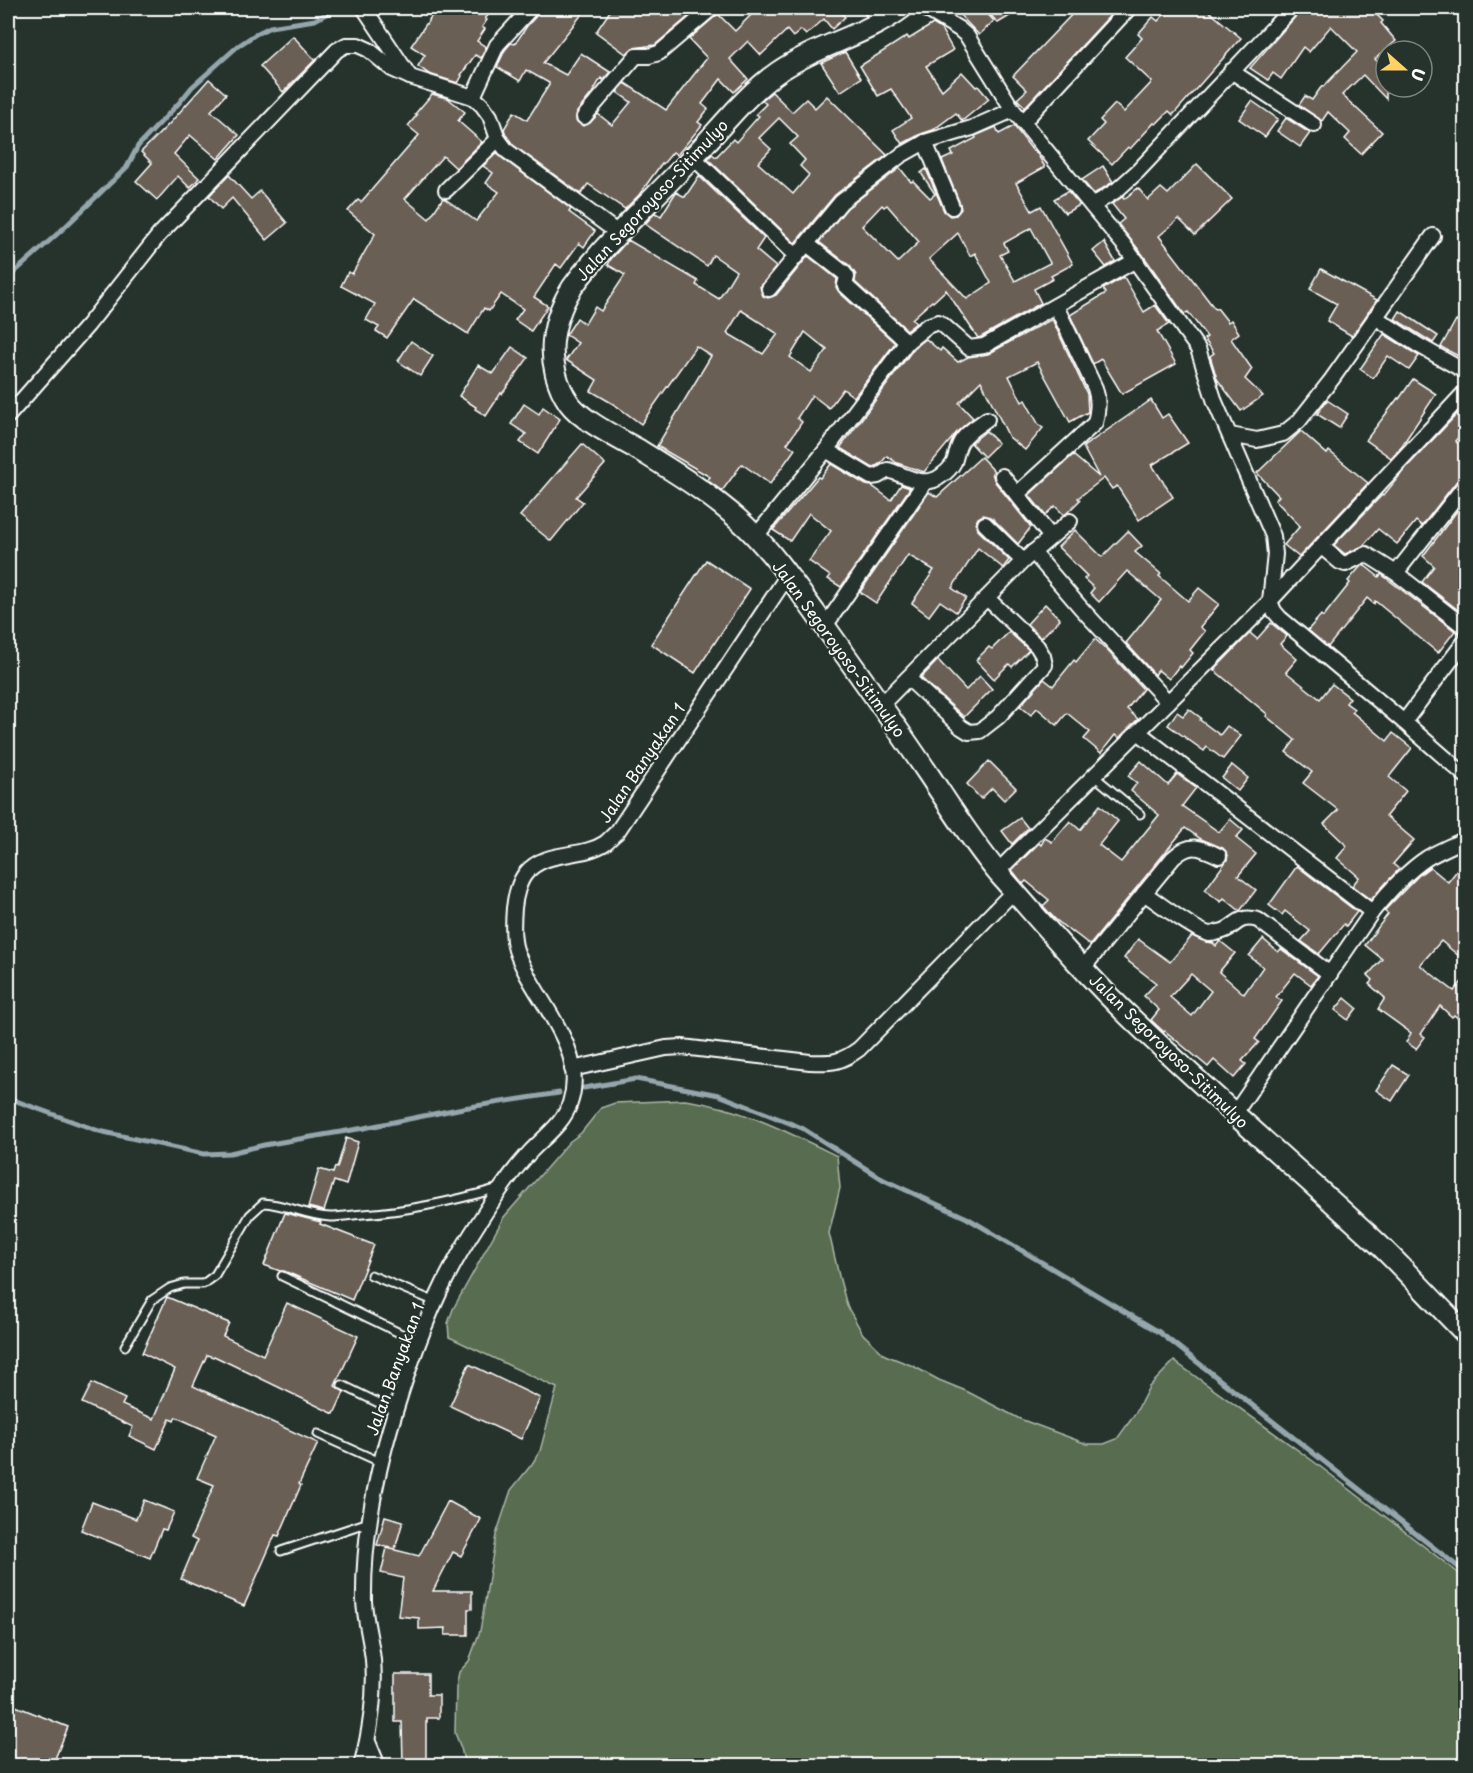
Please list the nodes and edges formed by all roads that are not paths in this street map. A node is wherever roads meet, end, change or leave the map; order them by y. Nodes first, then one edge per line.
1 (364, 8) edge
2 (712, 8) edge
3 (903, 8) edge
4 (924, 8) edge
5 (1129, 8) edge
6 (1292, 8) edge
7 (522, 10) edge
8 (875, 15) edge
9 (1232, 71) junction
10 (410, 77) junction
11 (473, 97) junction
12 (1013, 110) junction
13 (584, 117) dead end
14 (1023, 123) junction
15 (1314, 125) dead end
16 (498, 139) junction
17 (925, 142) junction
18 (693, 157) junction
19 (446, 190) dead end
20 (1092, 206) junction
21 (952, 207) dead end
22 (618, 233) junction
23 (1433, 236) dead end
24 (807, 244) junction
25 (796, 256) junction
26 (1136, 260) junction
27 (769, 288) dead end
28 (1056, 306) junction
29 (1376, 317) junction
30 (907, 342) junction
31 (1466, 372) edge
32 (1466, 391) edge
33 (8, 416) edge
34 (987, 419) dead end
35 (1230, 435) junction
36 (826, 450) junction
37 (1002, 476) dead end
38 (925, 482) junction
39 (1466, 484) edge
40 (1017, 494) junction
41 (1070, 521) dead end
42 (985, 524) dead end
43 (756, 536) junction
44 (1052, 537) junction
45 (1322, 547) junction
46 (1028, 557) junction
47 (1396, 573) junction
48 (788, 575) junction
49 (987, 598) junction
50 (1270, 601) junction
51 (825, 626) junction
52 (1466, 628) edge
53 (1466, 640) edge
54 (908, 678) junction
55 (1168, 702) junction
56 (881, 705) junction
57 (1404, 722) junction
58 (1138, 732) junction
59 (1094, 776) junction
60 (1466, 776) edge
61 (1140, 814) dead end
62 (1466, 839) edge
63 (1219, 856) dead end
64 (997, 872) junction
65 (1014, 891) junction
66 (1144, 893) junction
67 (1372, 912) junction
68 (1083, 968) junction
69 (1330, 974) junction
70 (572, 1069) junction
71 (1235, 1113) junction
72 (502, 1188) junction
73 (371, 1275) dead end
74 (282, 1276) dead end
75 (436, 1302) junction
76 (1466, 1334) edge
77 (418, 1342) junction
78 (124, 1346) dead end
79 (342, 1385) dead end
80 (395, 1411) junction
81 (318, 1434) dead end
82 (380, 1462) junction
83 (369, 1522) junction
84 (281, 1551) dead end
85 (368, 1742) junction
86 (361, 1766) edge
87 (378, 1766) edge

1 - 10 street
2 - 13 street
3 - 8 main road, Jalan Segoroyoso-Sitimulyo
4 - 12 street
5 - 14 street
6 - 9 street
7 - 11 street
8 - 18 main road, Jalan Segoroyoso-Sitimulyo
9 - 15 street
9 - 20 street
10 - 11 street
10 - 33 street
11 - 16 street
12 - 14 street
12 - 17 street
14 - 20 street
16 - 19 street
16 - 22 street
17 - 21 street
17 - 24 street
18 - 22 main road, Jalan Segoroyoso-Sitimulyo
18 - 25 street
20 - 26 street
22 - 43 main road, Jalan Segoroyoso-Sitimulyo
23 - 29 street
24 - 25 street
24 - 30 street
25 - 27 street
26 - 28 street
26 - 35 street
28 - 30 street
28 - 40 street
29 - 31 street
29 - 35 street
30 - 36 street
32 - 45 street
34 - 38 street
35 - 50 street
36 - 38 street
36 - 43 street
37 - 40 street
38 - 51 street
39 - 47 street
40 - 44 street
41 - 44 street
42 - 46 street
43 - 48 main road, Jalan Segoroyoso-Sitimulyo
44 - 46 street
45 - 47 street
45 - 50 street
46 - 49 street
46 - 55 street
47 - 52 street
48 - 51 main road, Jalan Segoroyoso-Sitimulyo
48 - 70 street, Jalan Banyakan 1
49 - 54 street
49 - 54 street
50 - 55 street
50 - 57 street
51 - 56 main road, Jalan Segoroyoso-Sitimulyo
53 - 57 street
54 - 56 street
55 - 58 street
56 - 64 main road, Jalan Segoroyoso-Sitimulyo
57 - 60 street
58 - 59 street
58 - 67 street
59 - 61 lane
59 - 64 street
62 - 67 street
63 - 66 street
64 - 65 main road, Jalan Segoroyoso-Sitimulyo
65 - 68 main road, Jalan Segoroyoso-Sitimulyo
65 - 70 street
66 - 68 street
66 - 69 street
67 - 69 street
68 - 71 main road, Jalan Segoroyoso-Sitimulyo
69 - 71 street
70 - 72 street, Jalan Banyakan 1
71 - 76 main road, Jalan Segoroyoso-Sitimulyo
72 - 75 street, Jalan Banyakan 1
72 - 78 lane
73 - 75 lane
74 - 77 lane
75 - 77 street, Jalan Banyakan 1
77 - 80 street, Jalan Banyakan 1
79 - 80 lane
80 - 82 street, Jalan Banyakan 1
81 - 82 lane
82 - 83 street, Jalan Banyakan 1
83 - 84 lane
83 - 85 street, Jalan Banyakan 1
85 - 86 street, Jalan Banyakan 1
85 - 87 street

